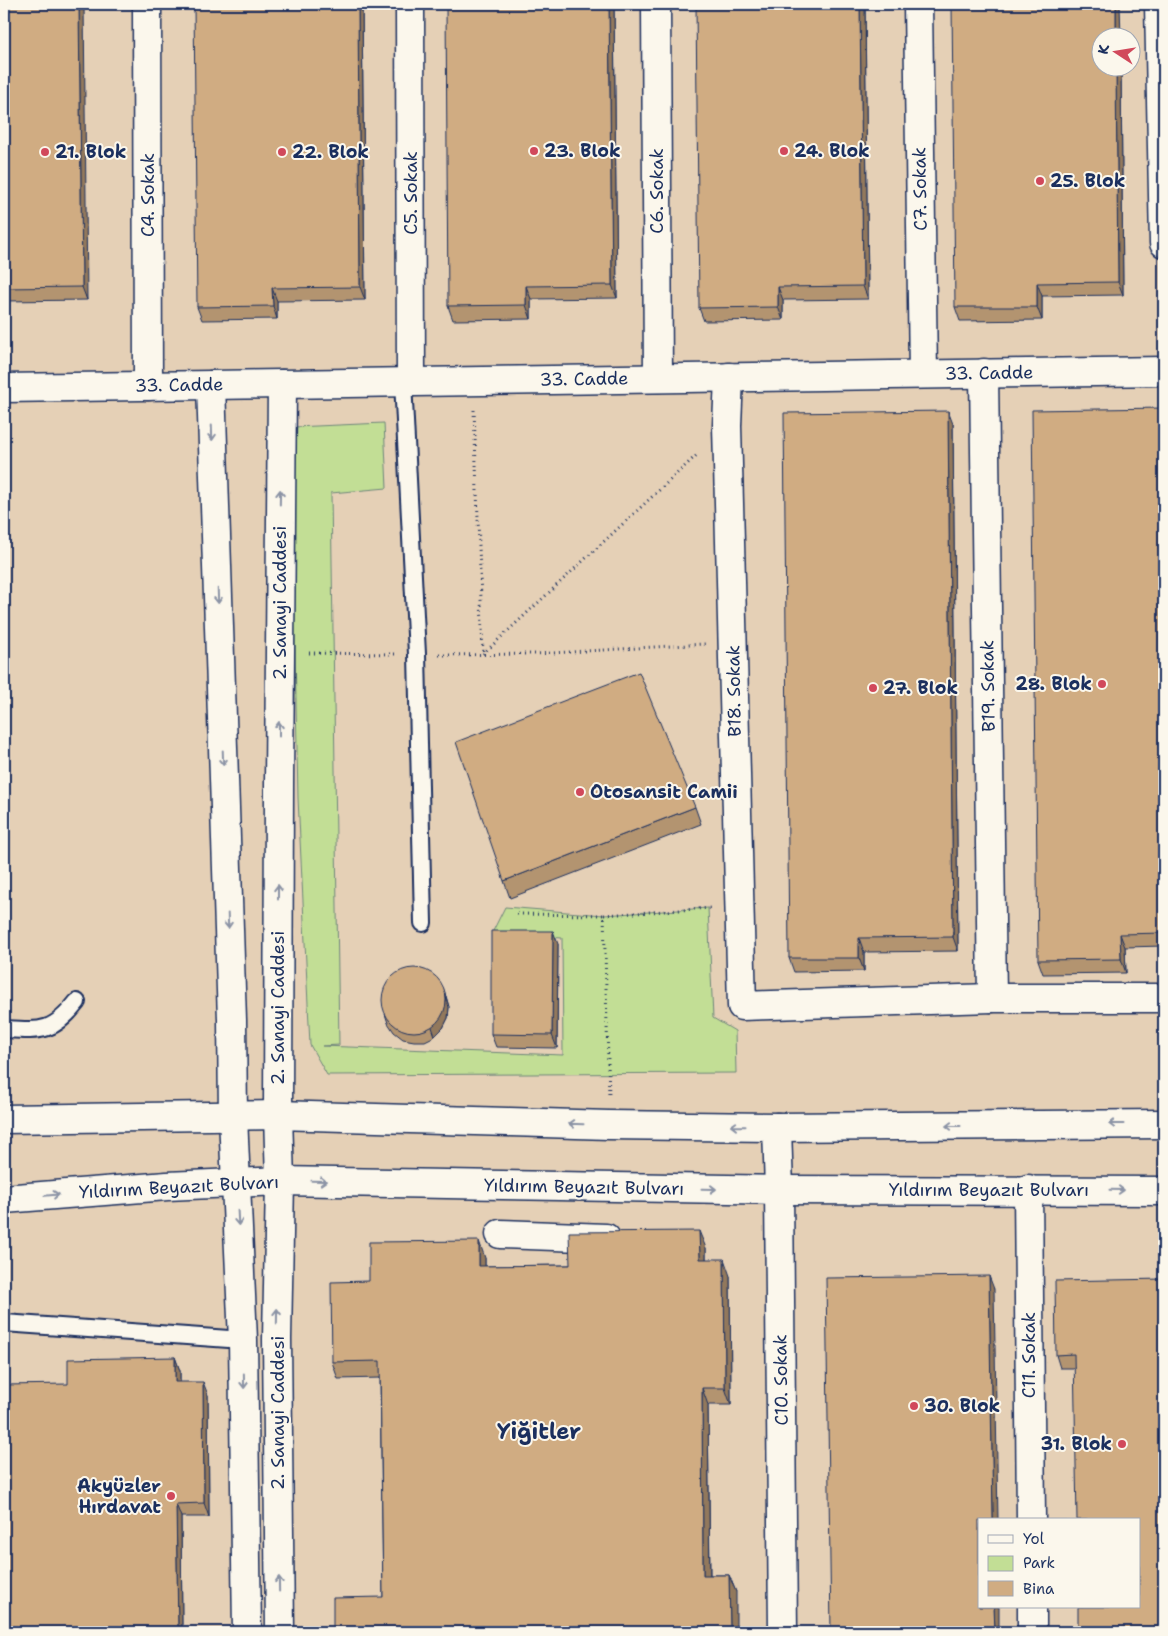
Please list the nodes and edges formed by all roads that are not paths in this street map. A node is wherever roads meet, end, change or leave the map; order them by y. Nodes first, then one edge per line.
1 (147, 4) edge
2 (410, 4) edge
3 (656, 4) edge
4 (918, 4) edge
5 (1159, 4) edge
6 (1164, 243) edge
7 (1164, 371) edge
8 (922, 374) junction
9 (984, 374) junction
10 (729, 377) junction
11 (658, 378) junction
12 (407, 382) junction
13 (282, 384) junction
14 (210, 385) junction
15 (148, 386) junction
16 (4, 388) edge
17 (423, 923) dead end
18 (992, 998) junction
19 (1164, 998) edge
20 (77, 1002) dead end
21 (4, 1030) edge
22 (278, 1115) junction
23 (233, 1117) junction
24 (4, 1119) edge
25 (1164, 1124) edge
26 (777, 1127) junction
27 (280, 1181) junction
28 (236, 1182) junction
29 (1028, 1189) junction
30 (779, 1190) junction
31 (1164, 1191) edge
32 (4, 1199) edge
33 (500, 1234) dead end
34 (627, 1238) edge
35 (4, 1323) edge
36 (243, 1340) junction
37 (1031, 1518) edge
38 (1032, 1608) edge
39 (247, 1632) edge
40 (280, 1632) edge
41 (783, 1632) edge
42 (1032, 1632) edge

1 - 15 main road, C4. Sokak
2 - 12 main road, C5. Sokak
3 - 11 main road, C6. Sokak
4 - 8 main road, C7. Sokak
5 - 6 main road
7 - 9 main road, 33. Cadde
8 - 9 main road, 33. Cadde
8 - 10 main road, 33. Cadde
9 - 18 main road, B19. Sokak
10 - 11 main road, 33. Cadde
10 - 18 main road, B18. Sokak
11 - 12 main road, 33. Cadde
12 - 13 main road, 33. Cadde
12 - 17 lane
13 - 14 main road, 33. Cadde
22 -> 13 main road, 2. Sanayi Caddesi
14 - 15 main road, 33. Cadde
14 -> 23 main road, 2. Sanayi Caddesi
15 - 16 main road, 33. Cadde
18 - 19 main road
20 - 21 lane
22 - 23 main road
26 -> 22 main road
22 - 27 main road, 2. Sanayi Caddesi
23 - 24 main road
23 - 28 main road, 2. Sanayi Caddesi
25 -> 26 main road
26 - 30 main road, C10. Sokak
27 - 28 main road, Yıldırım Beyazıt Bulvarı
27 -> 30 main road, Yıldırım Beyazıt Bulvarı
40 -> 27 main road, 2. Sanayi Caddesi
32 -> 28 main road, Yıldırım Beyazıt Bulvarı
28 -> 36 main road, 2. Sanayi Caddesi
29 - 30 main road, Yıldırım Beyazıt Bulvarı
29 -> 31 main road, Yıldırım Beyazıt Bulvarı
29 - 37 main road, C11. Sokak
30 - 41 main road, C10. Sokak
33 - 34 main road
35 - 36 lane
36 -> 39 main road, 2. Sanayi Caddesi
38 - 42 main road

